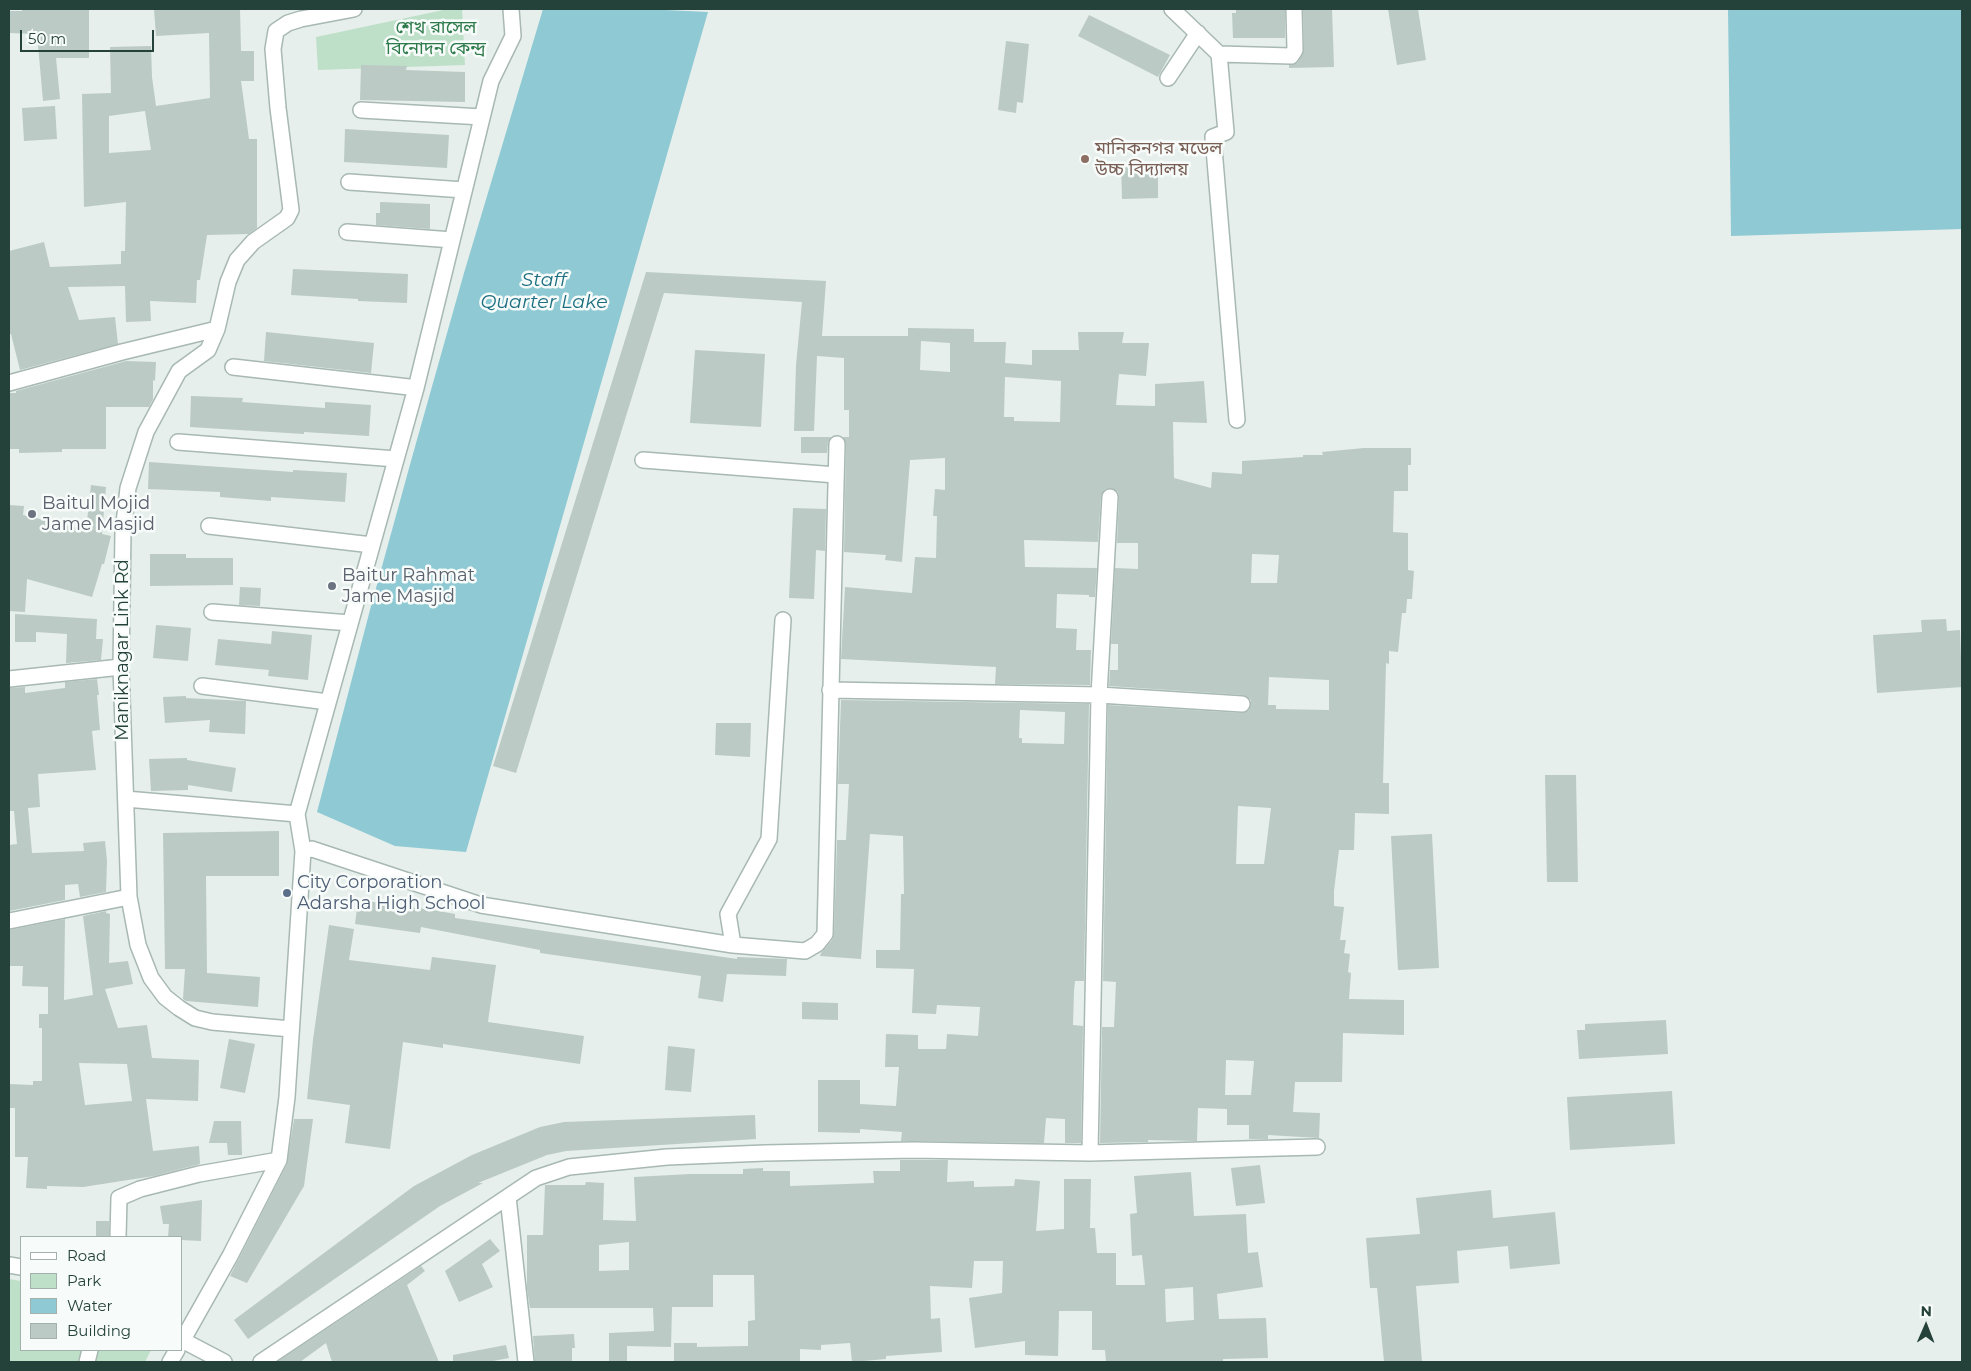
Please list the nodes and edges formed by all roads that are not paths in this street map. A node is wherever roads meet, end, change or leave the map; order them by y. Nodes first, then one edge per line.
1 (354, 9) edge
2 (511, 9) edge
3 (1172, 9) edge
4 (1294, 9) edge
5 (1198, 33) junction
6 (1219, 54) junction
7 (1168, 78) dead end
8 (361, 110) dead end
9 (482, 117) junction
10 (349, 182) dead end
11 (464, 190) junction
12 (347, 232) dead end
13 (452, 240) junction
14 (217, 330) junction
15 (233, 367) dead end
16 (9, 383) edge
17 (409, 387) dead end
18 (1237, 420) dead end
19 (178, 442) dead end
20 (837, 444) dead end
21 (396, 459) junction
22 (643, 460) dead end
23 (836, 475) junction
24 (1110, 497) dead end
25 (210, 526) dead end
26 (372, 545) junction
27 (212, 612) dead end
28 (782, 620) dead end
29 (350, 623) junction
30 (121, 667) junction
31 (9, 679) edge
32 (202, 686) dead end
33 (830, 690) junction
34 (1099, 695) junction
35 (328, 702) junction
36 (1242, 704) dead end
37 (126, 799) junction
38 (297, 814) junction
39 (303, 851) junction
40 (128, 897) junction
41 (9, 922) edge
42 (733, 945) junction
43 (291, 1029) junction
44 (1317, 1147) dead end
45 (1090, 1153) junction
46 (279, 1160) junction
47 (508, 1197) junction
48 (118, 1236) edge
49 (182, 1340) edge
50 (182, 1342) edge
51 (176, 1351) edge
52 (170, 1362) edge
53 (224, 1362) edge
54 (261, 1362) edge
55 (526, 1362) edge

1 - 14 street, Maniknagar Link Rd
2 - 9 street
3 - 5 street
4 - 6 street
5 - 6 street
5 - 7 street
6 - 18 street
8 - 9 street
9 - 11 street
10 - 11 street
11 - 13 street
12 - 13 street
13 - 21 street
14 - 16 street
14 - 30 street, Maniknagar Link Rd
15 - 17 street
19 - 21 street
20 - 23 street
21 - 26 street
22 - 23 street
23 - 33 street
24 - 34 street
25 - 26 street
26 - 29 street
27 - 29 street
28 - 42 street
29 - 35 street
30 - 31 street
30 - 37 street, Maniknagar Link Rd
32 - 35 street
33 - 34 street
33 - 42 street
34 - 36 street
34 - 45 street
35 - 38 street
37 - 38 street
37 - 40 street, Maniknagar Link Rd
38 - 39 street
39 - 42 street
39 - 43 street
40 - 41 street
40 - 43 street, Maniknagar Link Rd
43 - 46 street
44 - 45 street
45 - 47 street
46 - 48 street
46 - 49 street
47 - 54 street
47 - 55 street
50 - 53 street
51 - 52 street

